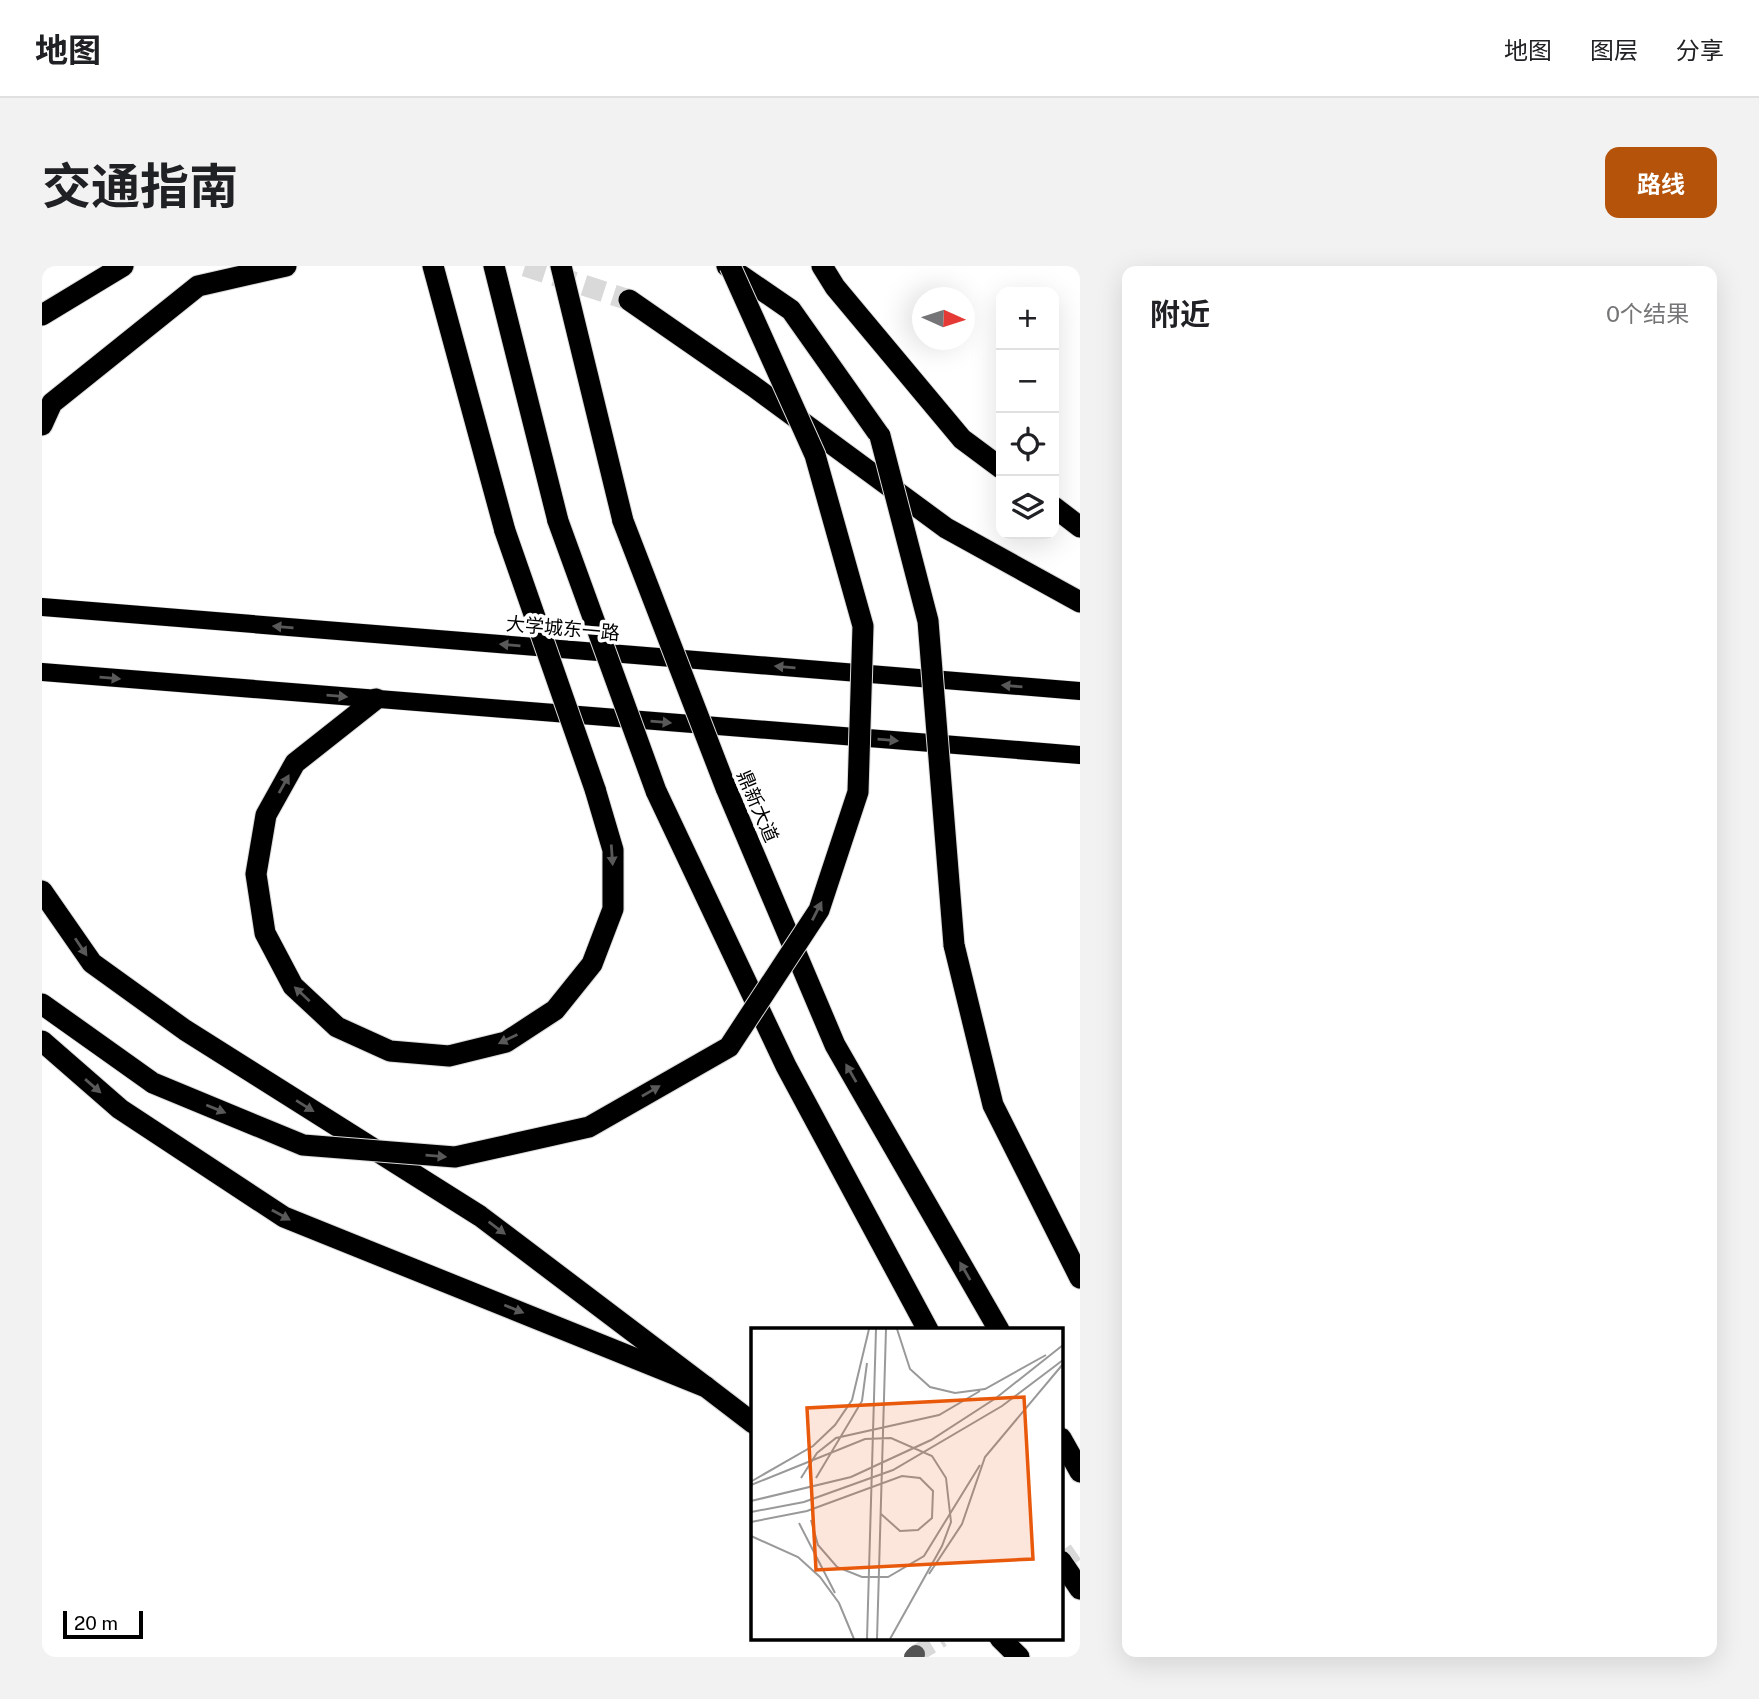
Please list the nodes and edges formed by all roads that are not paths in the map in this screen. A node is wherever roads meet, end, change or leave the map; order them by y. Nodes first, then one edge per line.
1 (123, 266) edge
2 (286, 266) edge
3 (433, 266) edge
4 (494, 266) edge
5 (561, 266) edge
6 (729, 266) edge
7 (822, 266) edge
8 (629, 300) tunnel mouth
9 (42, 315) edge
10 (42, 425) edge
11 (996, 464) edge
12 (1059, 511) edge
13 (1080, 527) edge
14 (1080, 602) edge
15 (42, 607) edge
16 (42, 672) edge
17 (1080, 691) edge
18 (376, 699) junction
19 (1080, 755) edge
20 (42, 891) edge
21 (42, 1004) edge
22 (42, 1041) edge
23 (1080, 1278) edge
24 (927, 1328) edge
25 (998, 1328) edge
26 (706, 1387) junction
27 (751, 1421) edge
28 (1062, 1440) edge
29 (1080, 1472) edge
30 (1062, 1563) edge
31 (1080, 1590) edge
32 (1002, 1640) edge
33 (1020, 1657) edge

1 - 9 highway
2 - 10 highway
3 -> 18 highway, bridge
4 - 24 highway, bridge
25 -> 5 highway, 鼎新大道, bridge
21 -> 6 highway, bridge
6 - 23 highway, bridge
7 - 11 highway
8 - 14 highway
12 - 13 highway
17 -> 15 main road, 大学城东一路
16 -> 18 main road
18 -> 19 main road
20 -> 26 highway
22 -> 26 highway
26 - 27 highway
28 - 29 highway
30 - 31 highway
32 - 33 highway

